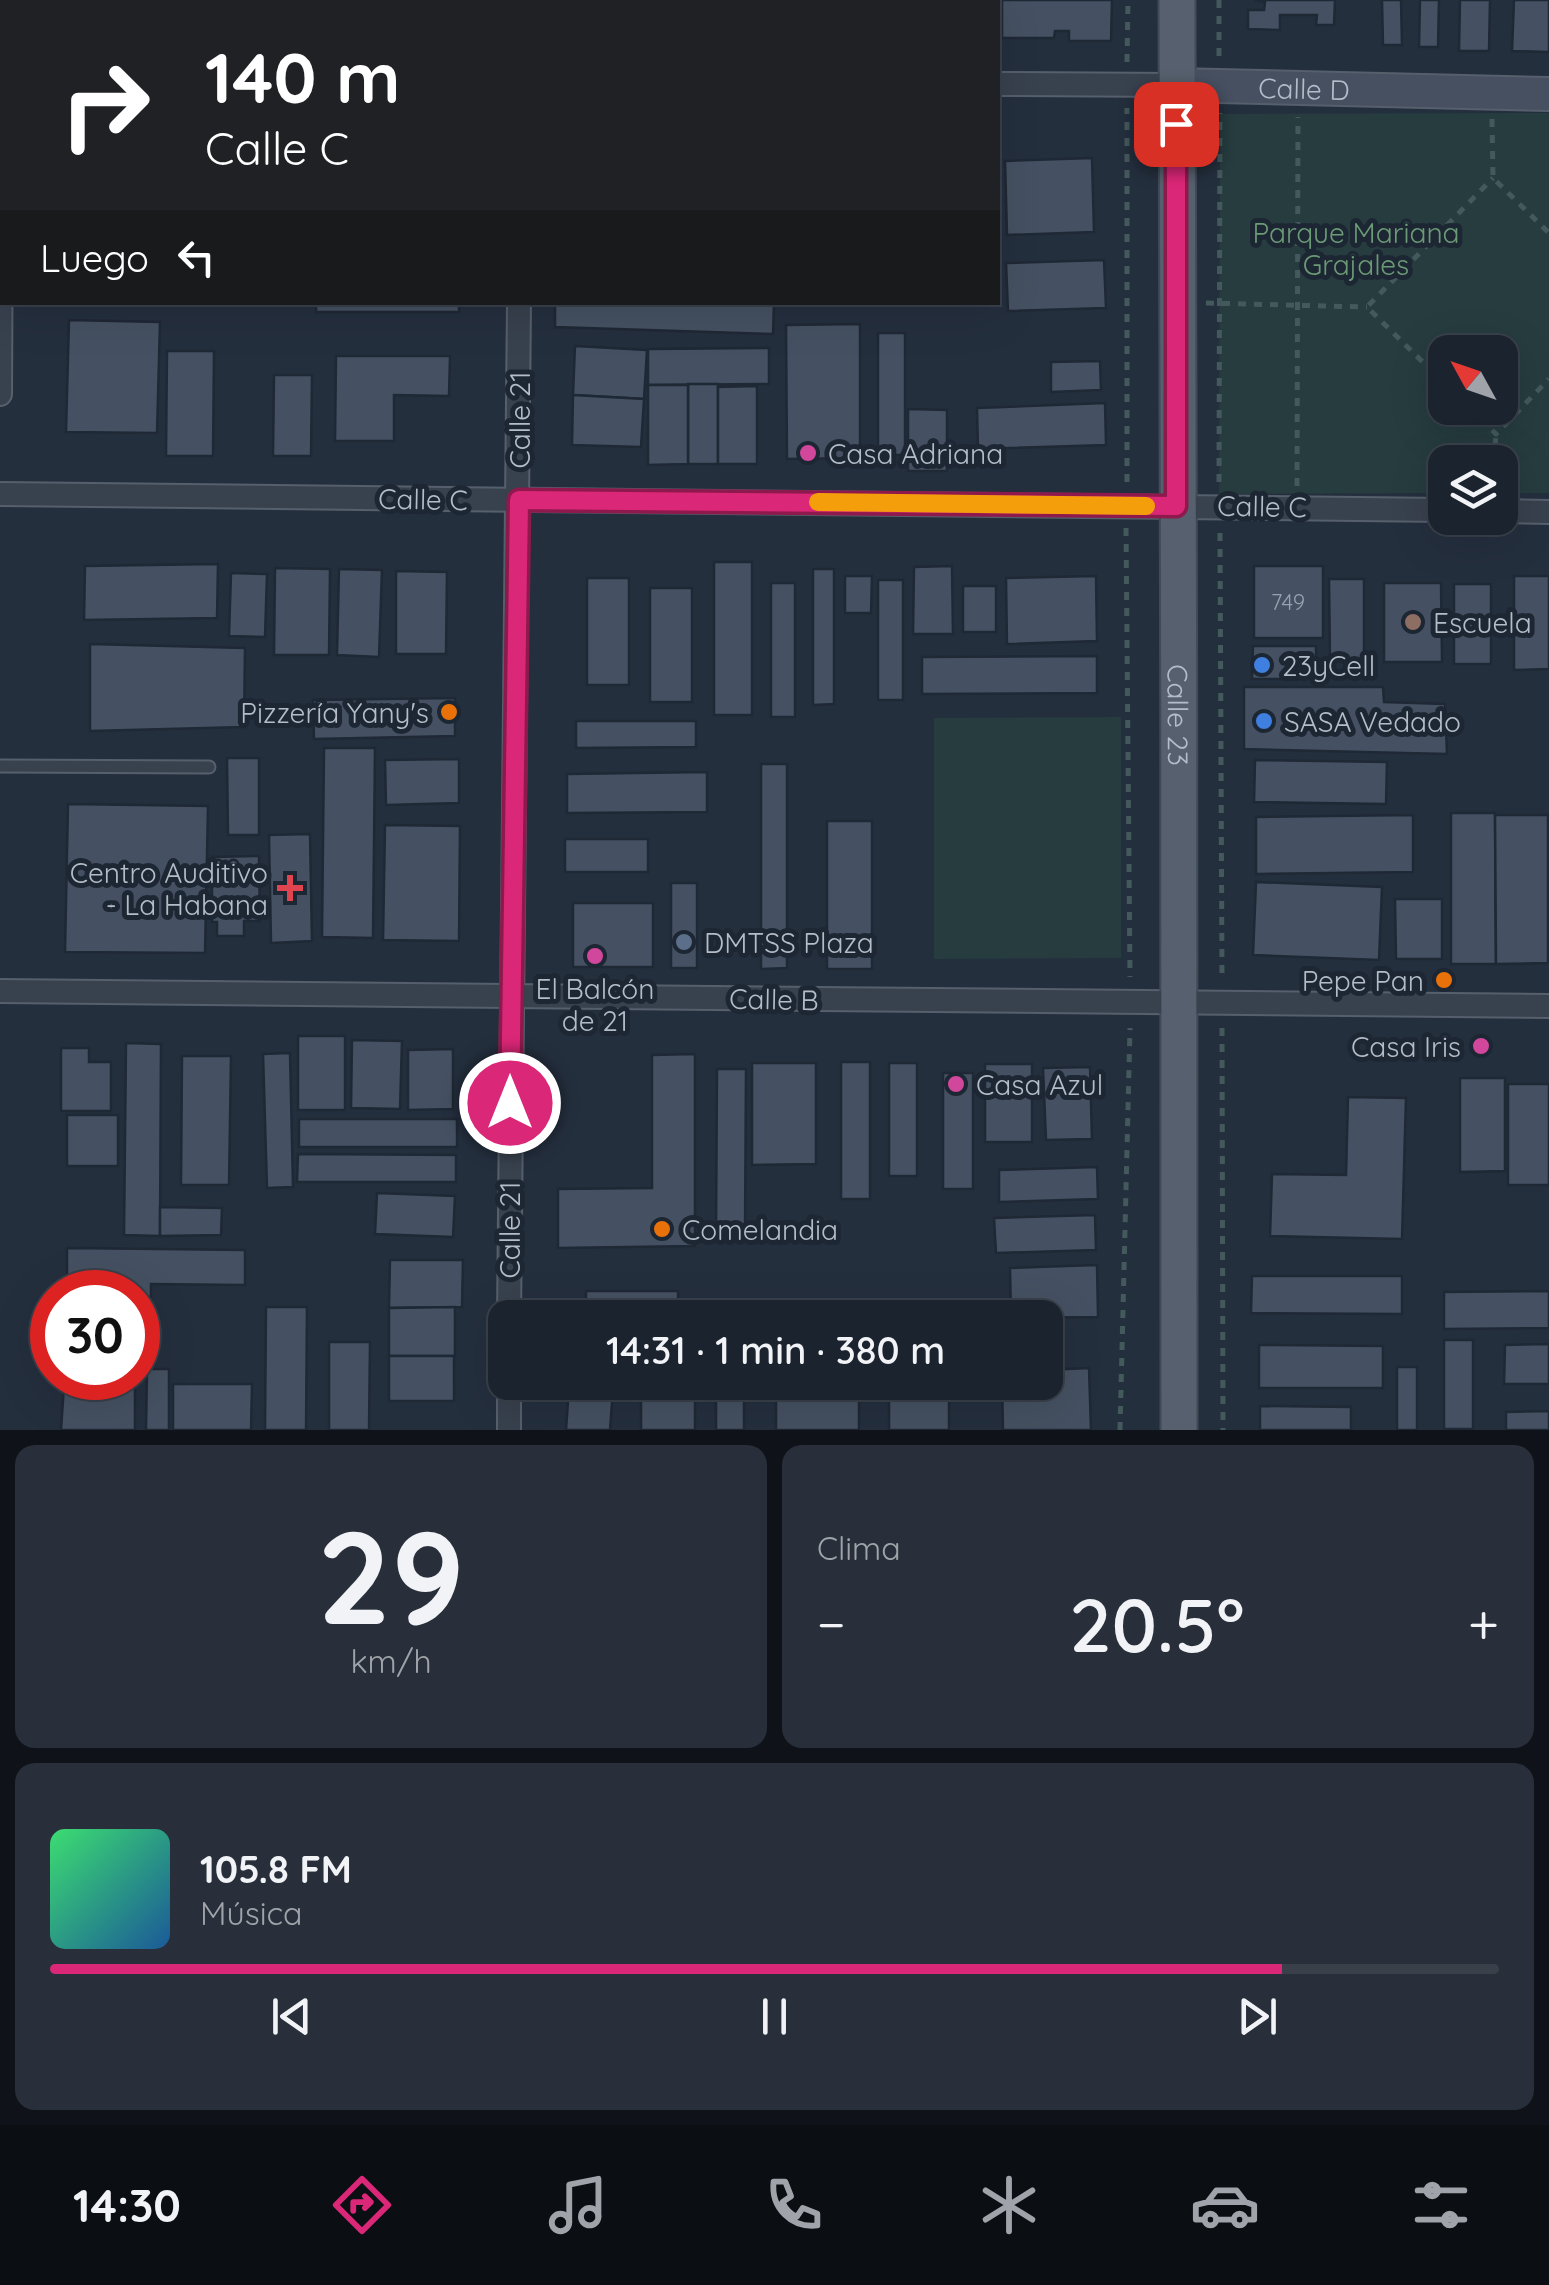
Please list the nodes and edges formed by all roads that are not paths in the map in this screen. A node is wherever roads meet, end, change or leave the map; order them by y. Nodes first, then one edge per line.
1 (1176, 0) edge
2 (1000, 84) edge
3 (1176, 84) junction
4 (1549, 94) edge
5 (0, 305) edge
6 (519, 305) edge
7 (0, 394) edge
8 (0, 494) edge
9 (519, 500) junction
10 (1176, 506) junction
11 (1428, 510) edge
12 (1518, 511) edge
13 (1549, 512) edge
14 (0, 766) edge
15 (209, 767) dead end
16 (0, 992) edge
17 (510, 996) junction
18 (1182, 1004) junction
19 (1549, 1006) edge
20 (509, 1300) edge
21 (509, 1400) edge
22 (509, 1430) edge
23 (1179, 1430) edge

1 - 3 main road, Calle 23
2 - 3 street, Calle D
3 - 4 street, Calle D
3 - 10 main road, Calle 23
5 - 7 street
6 - 9 street, Calle 21
8 - 9 street, Calle C
9 - 10 street, Calle C
9 - 17 street, Calle 21
10 - 11 street, Calle C
10 - 18 main road, Calle 23
12 - 13 street
14 - 15 lane
16 - 17 street, Calle B
17 - 18 street, Calle B
17 - 20 street, Calle 21
18 - 19 street, Calle B
18 - 23 main road, Calle 23
21 - 22 street

